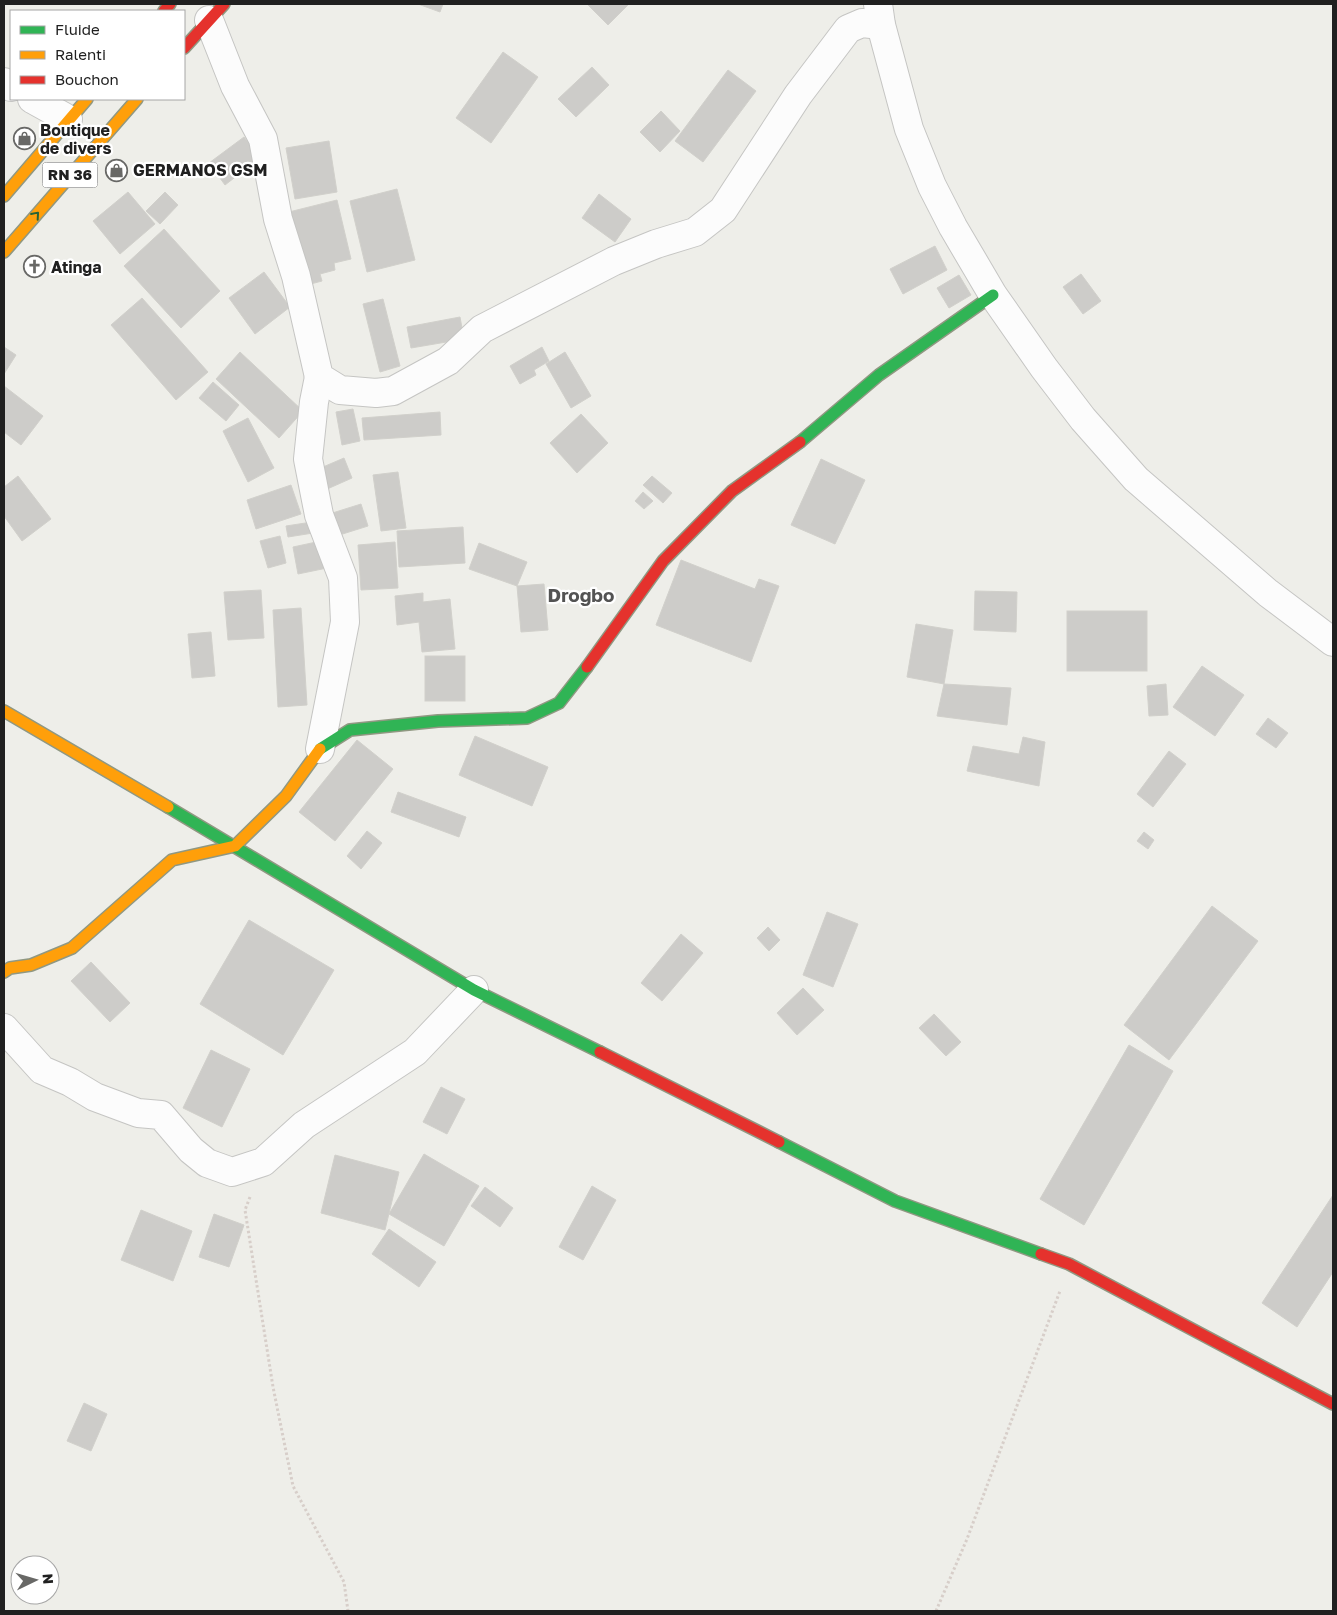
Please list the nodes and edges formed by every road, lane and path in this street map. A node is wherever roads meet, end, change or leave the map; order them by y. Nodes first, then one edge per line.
1 (216, 12) edge
2 (880, 14) edge
3 (185, 47) edge
4 (34, 100) edge
5 (86, 100) edge
6 (137, 100) edge
7 (68, 119) junction
8 (4, 196) edge
9 (4, 252) edge
10 (993, 295) junction
11 (319, 377) junction
12 (1333, 642) edge
13 (4, 711) edge
14 (320, 749) junction
15 (235, 846) junction
16 (4, 972) edge
17 (474, 990) junction
18 (7, 1039) edge
19 (263, 1162) junction
20 (1069, 1264) junction
21 (1333, 1404) edge
22 (348, 1611) edge
23 (936, 1611) edge

1 - 3 street
1 - 11 street
2 - 10 street
2 - 11 street
4 - 7 street
5 - 7 street, RN 36
9 -> 6 street, RN 36
7 - 8 street, RN 36
10 - 12 street
10 - 14 street
11 - 14 street
13 - 15 street
14 - 15 street
15 - 16 street
15 - 17 street
17 - 19 street
17 - 20 street
18 - 19 street
19 - 22 path
20 - 21 street
20 - 23 path

